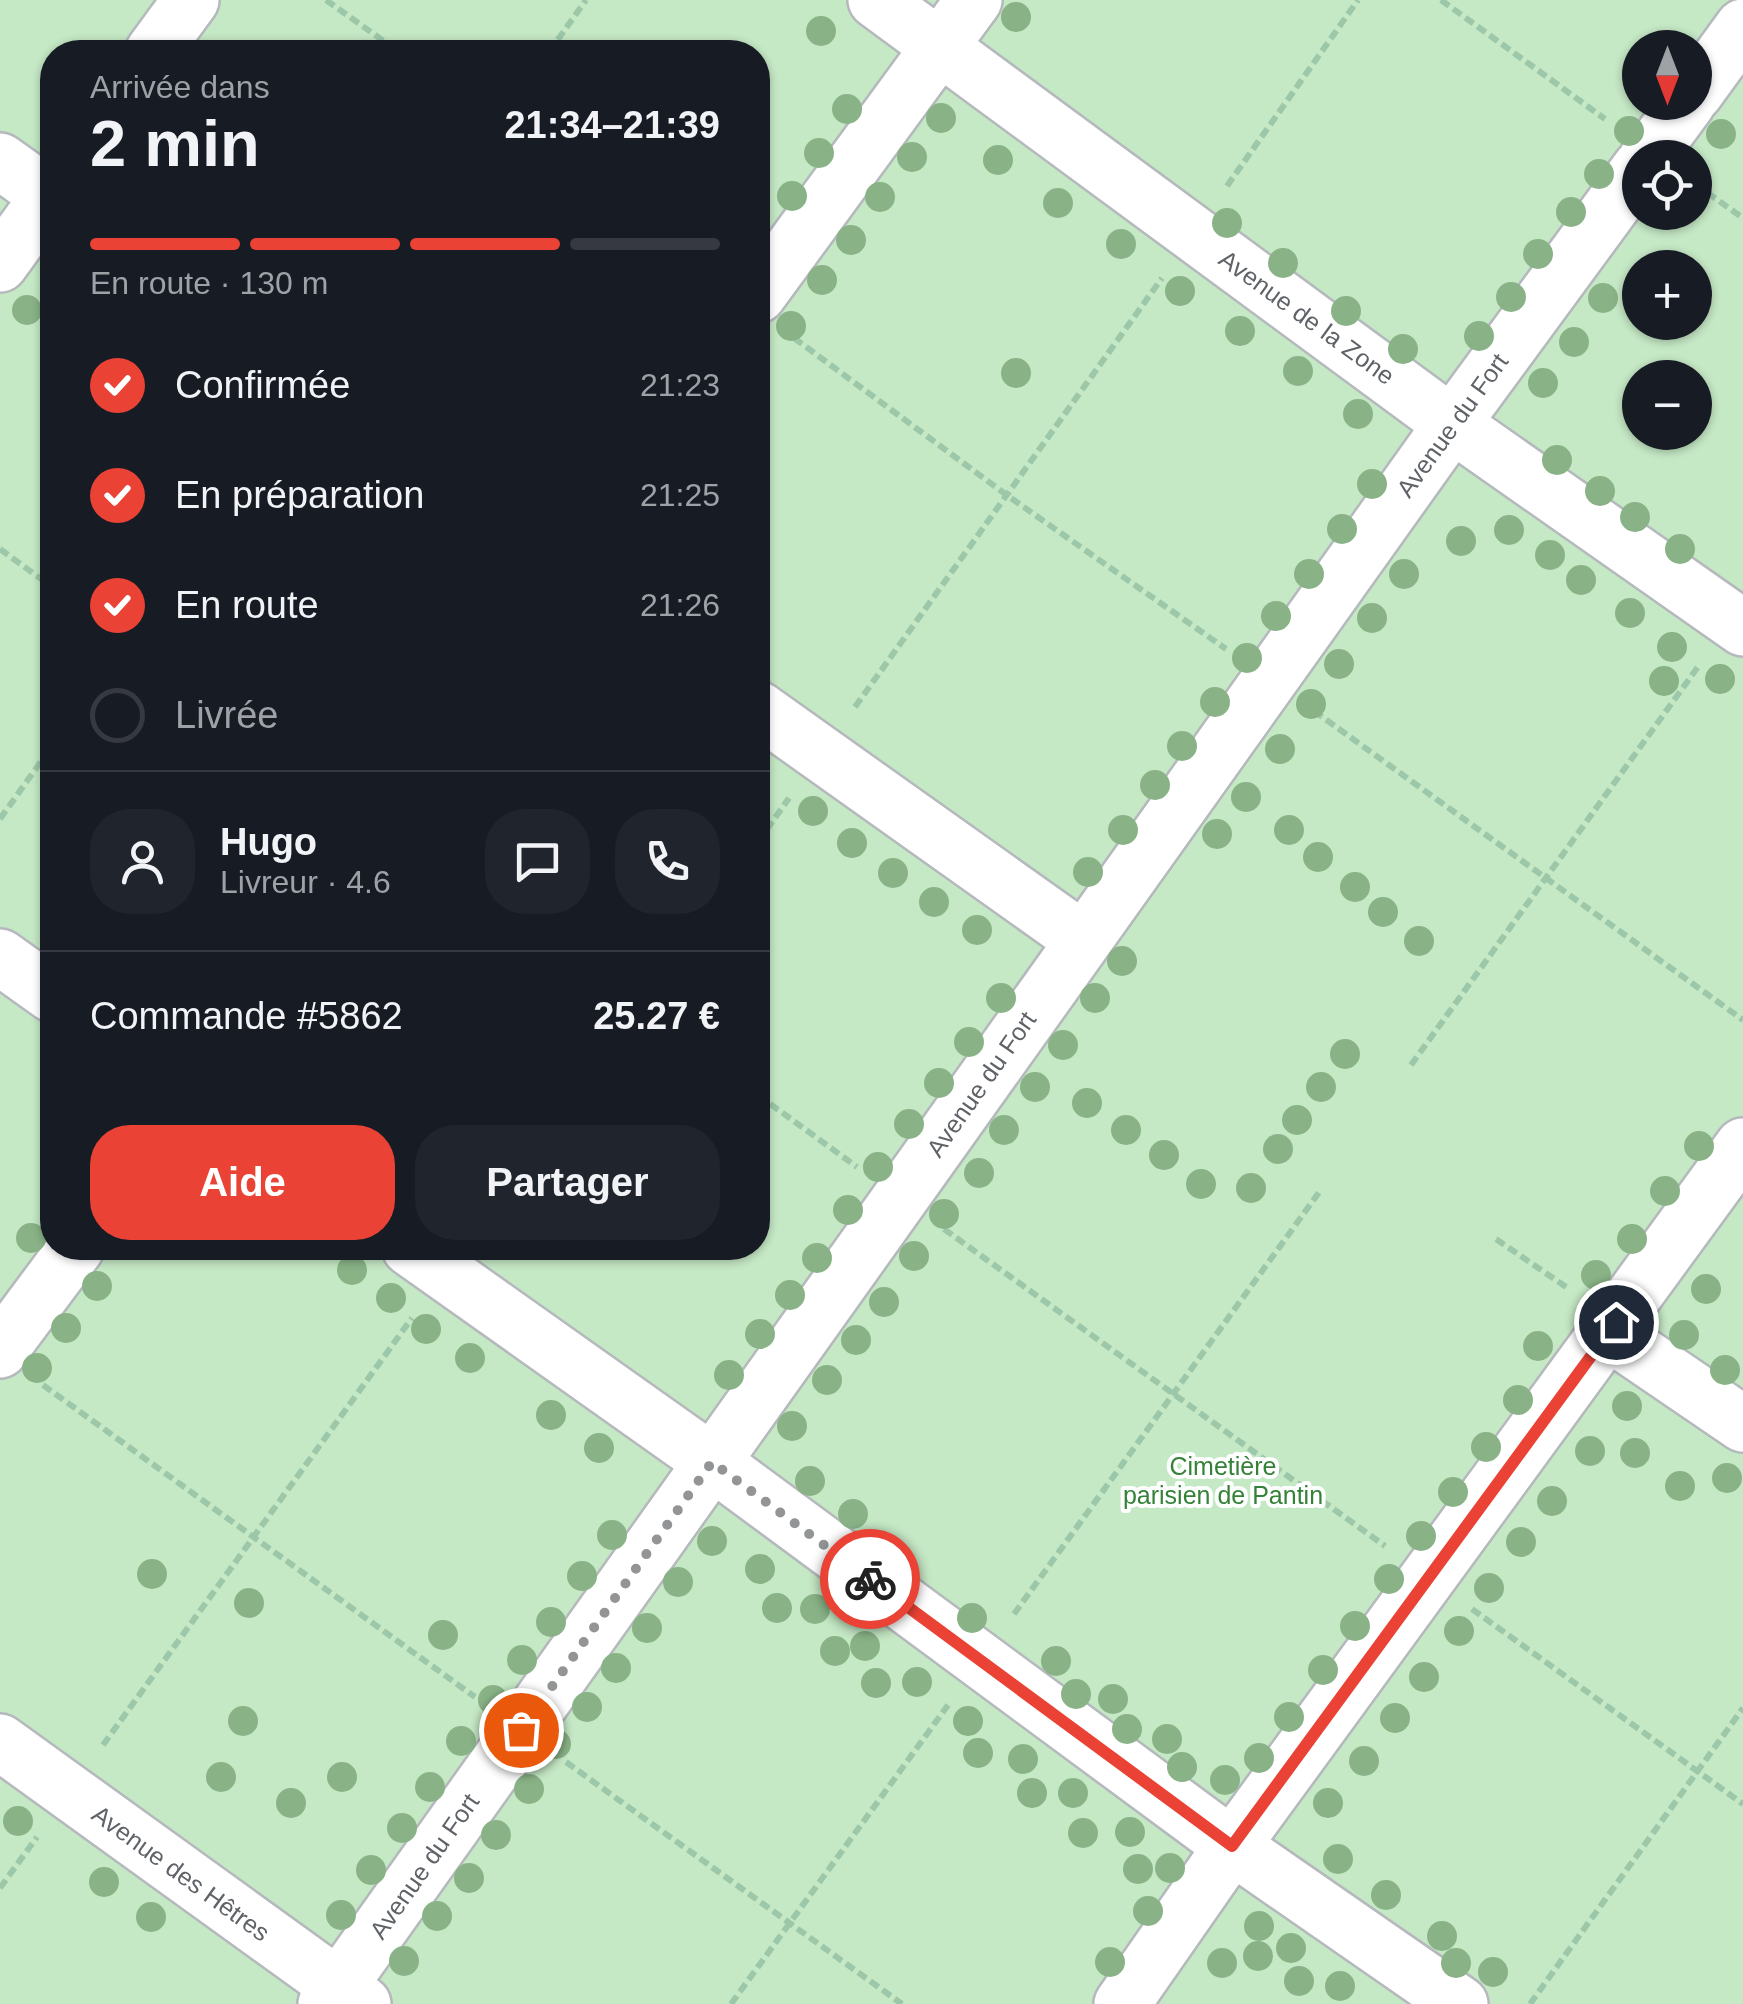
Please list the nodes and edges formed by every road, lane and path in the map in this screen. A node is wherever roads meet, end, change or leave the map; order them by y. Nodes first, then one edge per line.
1 (192, 0) edge
2 (326, 0) edge
3 (586, 0) edge
4 (876, 0) edge
5 (974, 0) edge
6 (1358, 0) edge
7 (1441, 0) edge
8 (1743, 27) edge
9 (163, 40) edge
10 (383, 40) edge
11 (557, 40) edge
12 (940, 47) junction
13 (1712, 69) edge
14 (1622, 140) edge
15 (0, 161) edge
16 (40, 188) edge
17 (1622, 192) edge
18 (1712, 195) edge
19 (40, 210) edge
20 (1743, 218) edge
21 (1194, 233) junction
22 (0, 264) edge
23 (770, 279) edge
24 (1452, 424) junction
25 (0, 549) edge
26 (40, 578) edge
27 (1738, 624) edge
28 (770, 718) edge
29 (821, 754) junction
30 (40, 763) edge
31 (0, 819) edge
32 (770, 825) edge
33 (1083, 940) junction
34 (0, 957) edge
35 (40, 985) edge
36 (1411, 1064) dead end
37 (770, 1104) edge
38 (1743, 1146) edge
39 (1320, 1191) dead end
40 (900, 1198) junction
41 (1496, 1239) dead end
42 (70, 1260) edge
43 (428, 1260) edge
44 (1612, 1327) junction
45 (16, 1364) edge
46 (1173, 1394) junction
47 (1743, 1424) edge
48 (712, 1462) junction
49 (254, 1536) junction
50 (1428, 1578) junction
51 (980, 1660) junction
52 (1743, 1708) edge
53 (521, 1730) junction
54 (0, 1742) edge
55 (1698, 1771) junction
56 (69, 1792) junction
57 (1743, 1804) edge
58 (1232, 1846) junction
59 (0, 1888) edge
60 (790, 1924) junction
61 (342, 1998) edge
62 (732, 2004) edge
63 (902, 2004) edge
64 (1122, 2004) edge
65 (1460, 2004) edge
66 (1530, 2004) edge

1 - 9 lane
2 - 10 path
3 - 11 path
4 - 12 lane, Avenue de la Zone
5 - 12 lane
6 - 21 path
7 - 14 path
8 - 13 lane
12 - 21 lane, Avenue de la Zone
12 - 23 lane
15 - 16 lane
17 - 24 lane, Avenue du Fort
18 - 20 path
19 - 22 lane
21 - 24 lane, Avenue de la Zone
21 - 29 path
24 - 27 lane, Avenue de la Zone
24 - 33 lane, Avenue du Fort
25 - 26 path
27 - 36 path
28 - 29 lane
29 - 32 path
29 - 33 lane
30 - 31 path
33 - 40 lane, Avenue du Fort
34 - 35 lane
37 - 40 path
38 - 44 lane
39 - 46 path
40 - 46 path
40 - 48 lane, Avenue du Fort
41 - 44 path
42 - 45 lane
43 - 48 lane
43 - 49 path
44 - 47 lane
44 - 50 lane
45 - 49 path
46 - 50 path
46 - 51 path
48 - 51 lane
48 - 53 lane, Avenue du Fort
49 - 53 path
49 - 56 path
50 - 55 path
50 - 58 lane
51 - 58 lane
51 - 60 path
52 - 55 path
53 - 60 path
53 - 61 lane, Avenue du Fort
54 - 56 lane, Avenue des Hêtres
55 - 57 path
55 - 66 path
56 - 59 path
56 - 61 lane, Avenue des Hêtres
58 - 64 lane
58 - 65 lane
60 - 62 path
60 - 63 path

